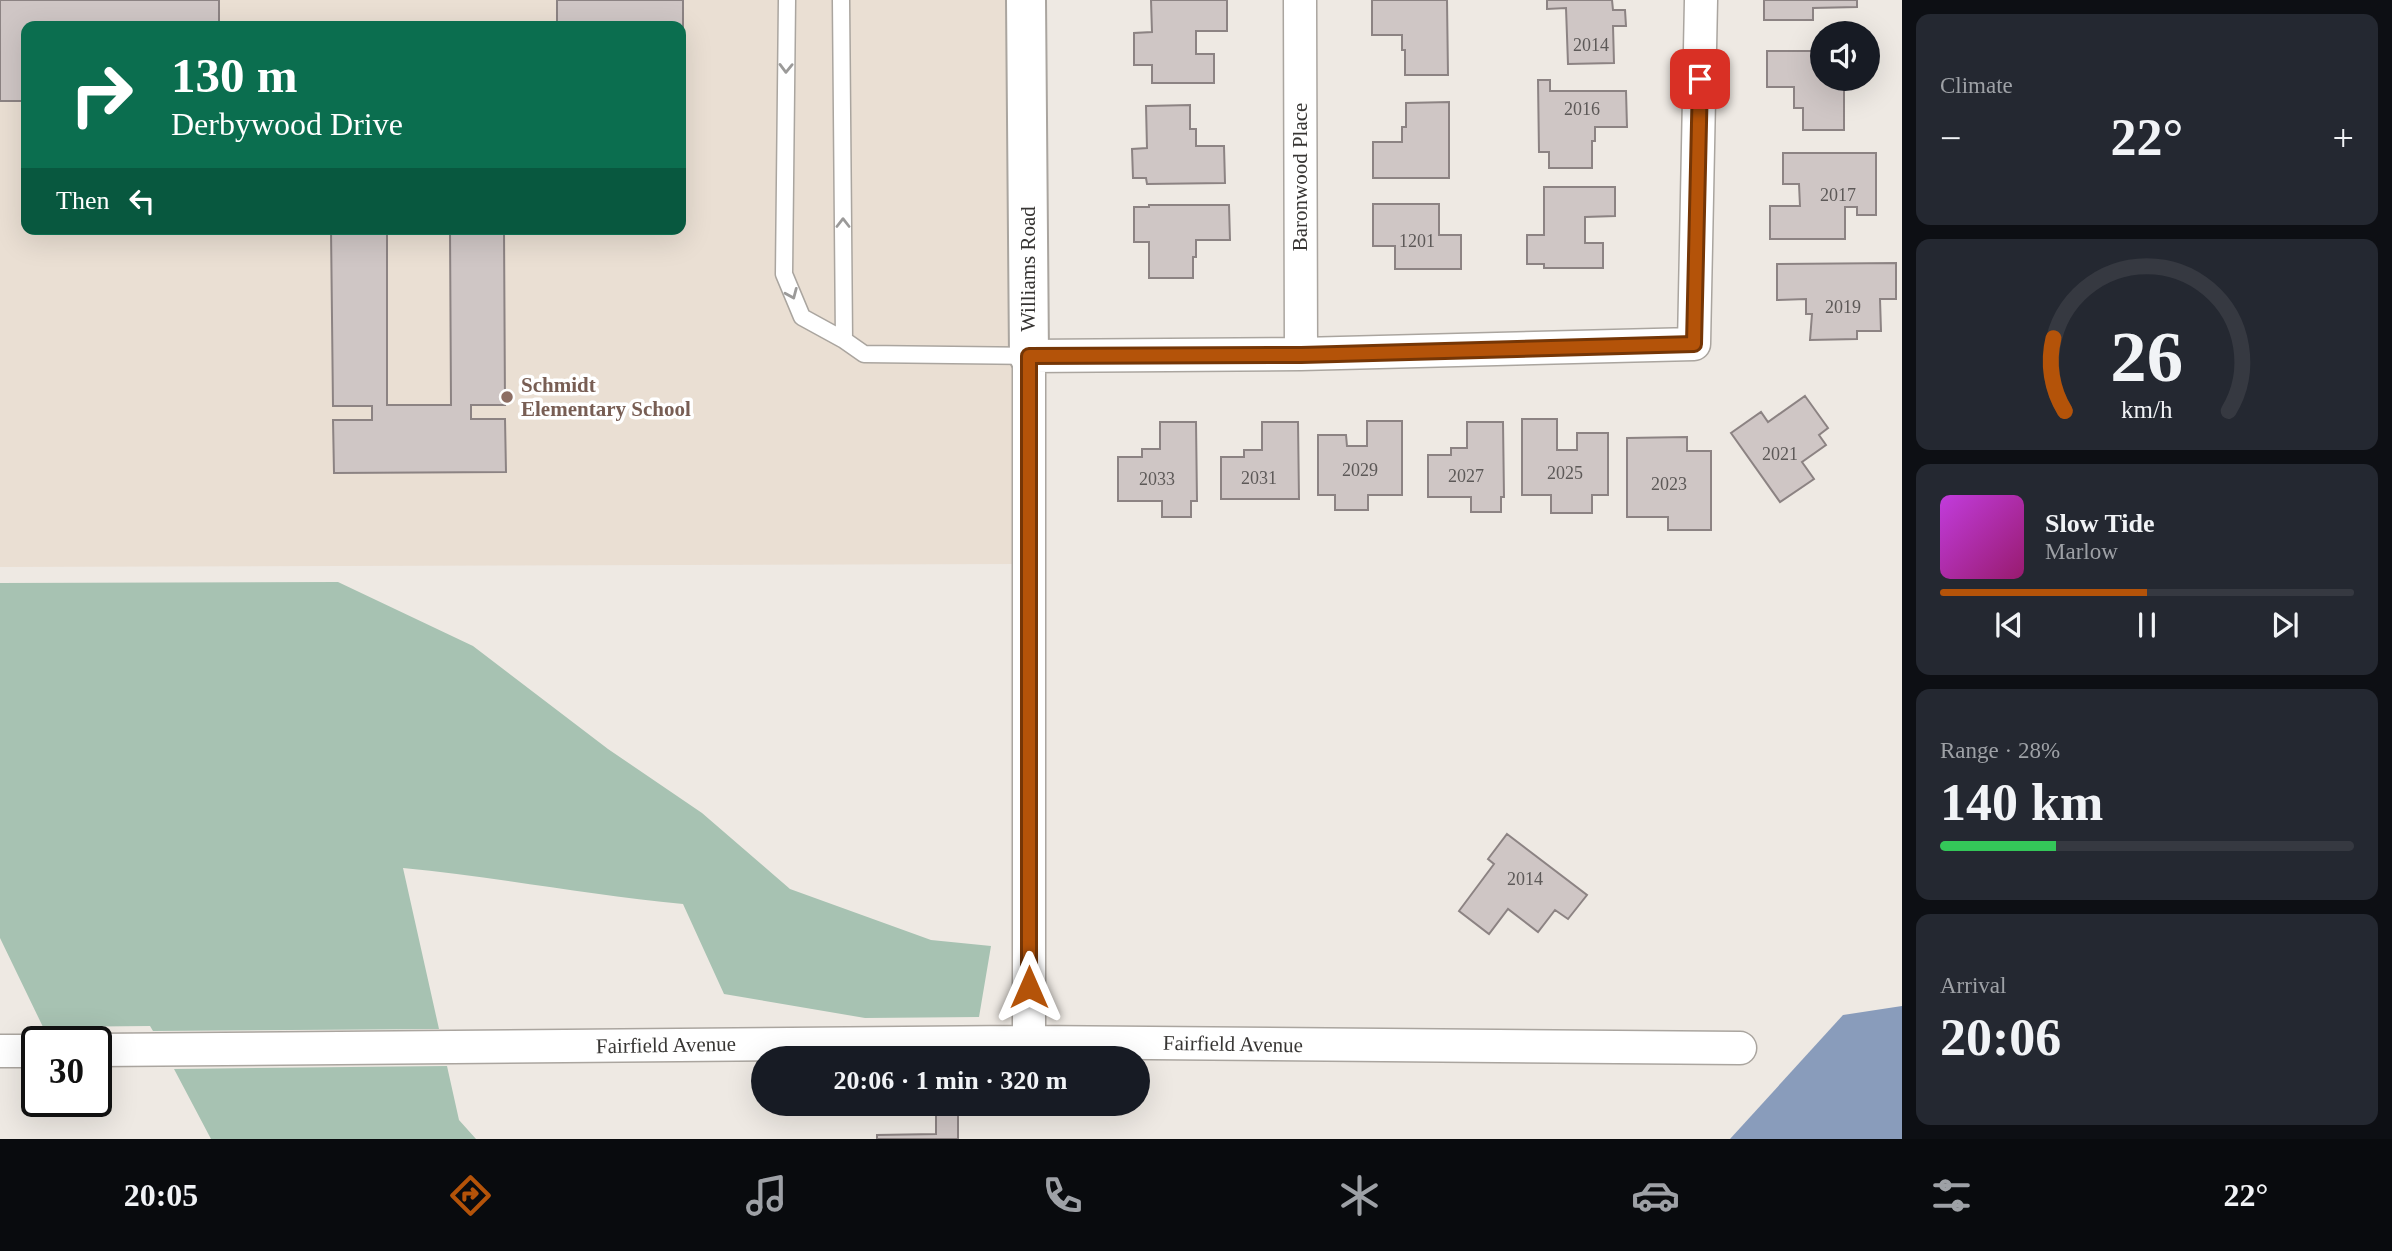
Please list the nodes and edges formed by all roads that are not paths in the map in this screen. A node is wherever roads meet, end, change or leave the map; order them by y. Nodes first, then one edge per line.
1 (787, 0) edge
2 (841, 0) edge
3 (1026, 0) edge
4 (1300, 0) edge
5 (1702, 0) edge
6 (844, 340) junction
7 (1301, 355) junction
8 (1029, 356) junction
9 (1029, 1042) junction
10 (1740, 1048) dead end
11 (112, 1050) edge
12 (0, 1051) edge
13 (21, 1051) edge

1 -> 6 lane
6 -> 2 lane
3 - 8 street, Williams Road
4 - 7 street, Baronwood Place
5 - 7 street
6 - 8 lane
7 - 8 street
8 - 9 street, Williams Road
9 - 10 street, Fairfield Avenue
9 - 11 street, Fairfield Avenue
12 - 13 street

